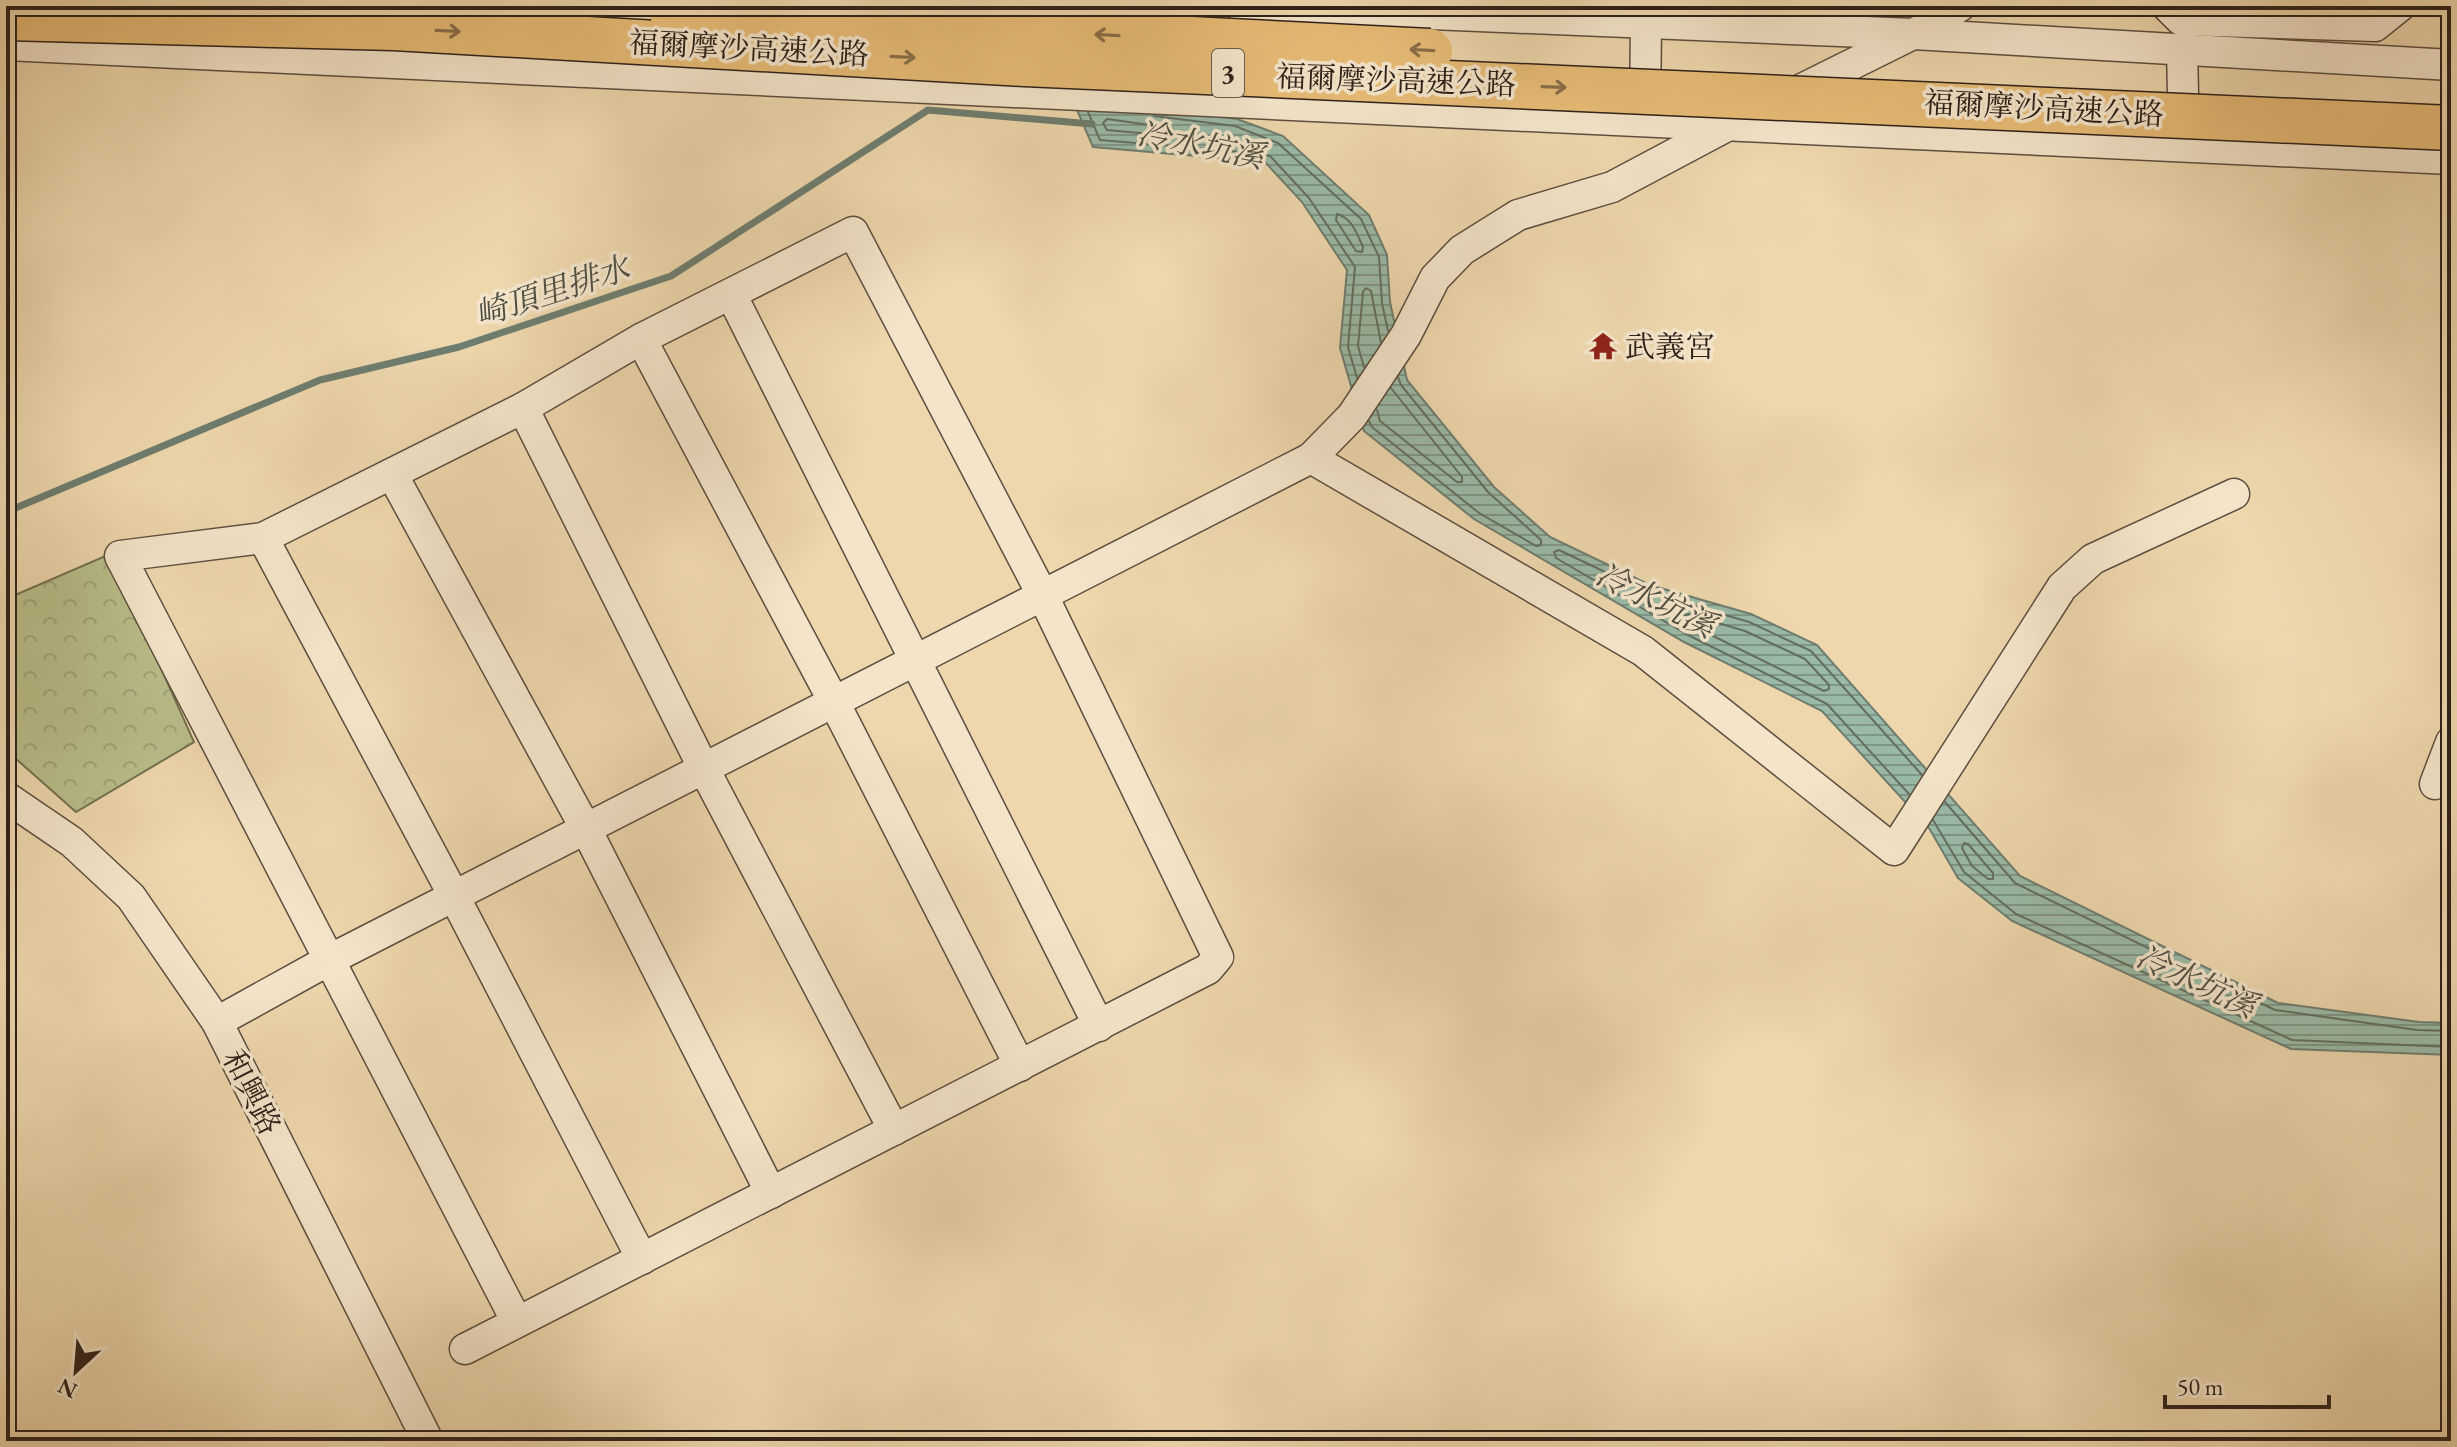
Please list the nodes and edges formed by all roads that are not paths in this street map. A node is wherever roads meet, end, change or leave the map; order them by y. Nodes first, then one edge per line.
1 (521, 6) edge
2 (694, 6) edge
3 (1161, 6) edge
4 (1240, 6) edge
5 (1960, 6) edge
6 (2167, 6) edge
7 (2400, 6) edge
8 (6, 18) edge
9 (1646, 23) junction
10 (1913, 34) junction
11 (6, 45) edge
12 (2182, 50) junction
13 (2451, 65) edge
14 (696, 77) junction
15 (1162, 99) junction
16 (2451, 101) edge
17 (1645, 121) junction
18 (1729, 125) junction
19 (2451, 128) edge
20 (2184, 147) junction
21 (2451, 159) edge
22 (731, 294) junction
23 (641, 339) junction
24 (523, 408) junction
25 (1311, 458) junction
26 (392, 474) junction
27 (2234, 494) dead end
28 (263, 538) junction
29 (1043, 596) junction
30 (917, 661) junction
31 (834, 702) junction
32 (2451, 742) edge
33 (704, 769) junction
34 (2435, 784) dead end
35 (6, 797) edge
36 (586, 829) junction
37 (454, 896) junction
38 (329, 960) junction
39 (217, 1022) junction
40 (1099, 1026) junction
41 (1020, 1066) junction
42 (894, 1130) junction
43 (771, 1193) junction
44 (642, 1259) junction
45 (517, 1322) junction
46 (465, 1349) dead end
47 (428, 1441) edge

16 -> 1 highway, 福爾摩沙高速公路 / 3, bridge
2 - 14 street
3 - 15 street
4 - 9 street
5 - 10 street
6 - 7 street
8 -> 19 highway, 福爾摩沙高速公路 / 3, bridge
9 - 10 street
9 - 17 street
10 - 12 street
10 - 18 street
11 - 14 street
12 - 13 street
12 - 20 street
14 - 15 street
15 - 17 street
17 - 18 street
18 - 20 street
18 - 25 street
20 - 21 street
22 - 23 street
22 - 29 street
22 - 30 street
23 - 24 street
23 - 31 street
24 - 26 street
24 - 33 street
25 - 27 street
25 - 29 street
26 - 28 street
26 - 36 street
28 - 37 street
28 - 38 street
29 - 30 street
29 - 40 street
30 - 31 street
30 - 40 street
31 - 33 street
31 - 41 street
32 - 34 street
33 - 36 street
33 - 42 street
35 - 39 street, 和興路
36 - 37 street
36 - 43 street
37 - 38 street
37 - 44 street
38 - 39 street
38 - 45 street
39 - 47 street, 和興路
40 - 41 street
41 - 42 street
42 - 43 street
43 - 44 street
44 - 45 street
45 - 46 street

